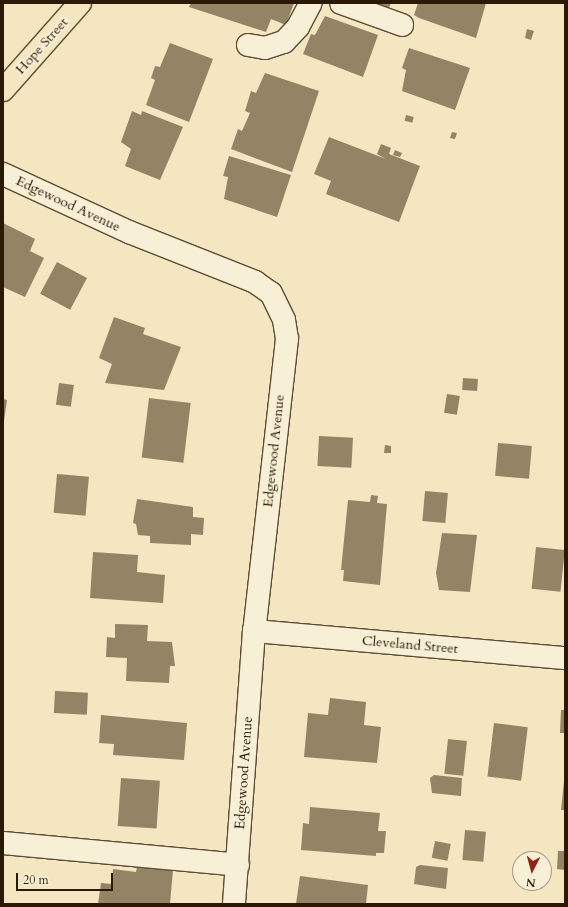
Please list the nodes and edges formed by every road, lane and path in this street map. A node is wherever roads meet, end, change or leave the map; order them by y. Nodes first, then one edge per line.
1 (80, 3) edge
2 (311, 3) edge
3 (342, 3) edge
4 (402, 25) dead end
5 (248, 45) dead end
6 (3, 90) edge
7 (3, 174) edge
8 (254, 631) junction
9 (565, 658) edge
10 (3, 843) edge
11 (238, 865) junction
12 (234, 904) edge

1 - 6 main road, Hope Street
2 - 5 street
3 - 4 street
7 - 8 street, Edgewood Avenue
8 - 9 street, Cleveland Street
8 - 11 street, Edgewood Avenue
10 - 11 street
11 - 12 street, Edgewood Avenue

